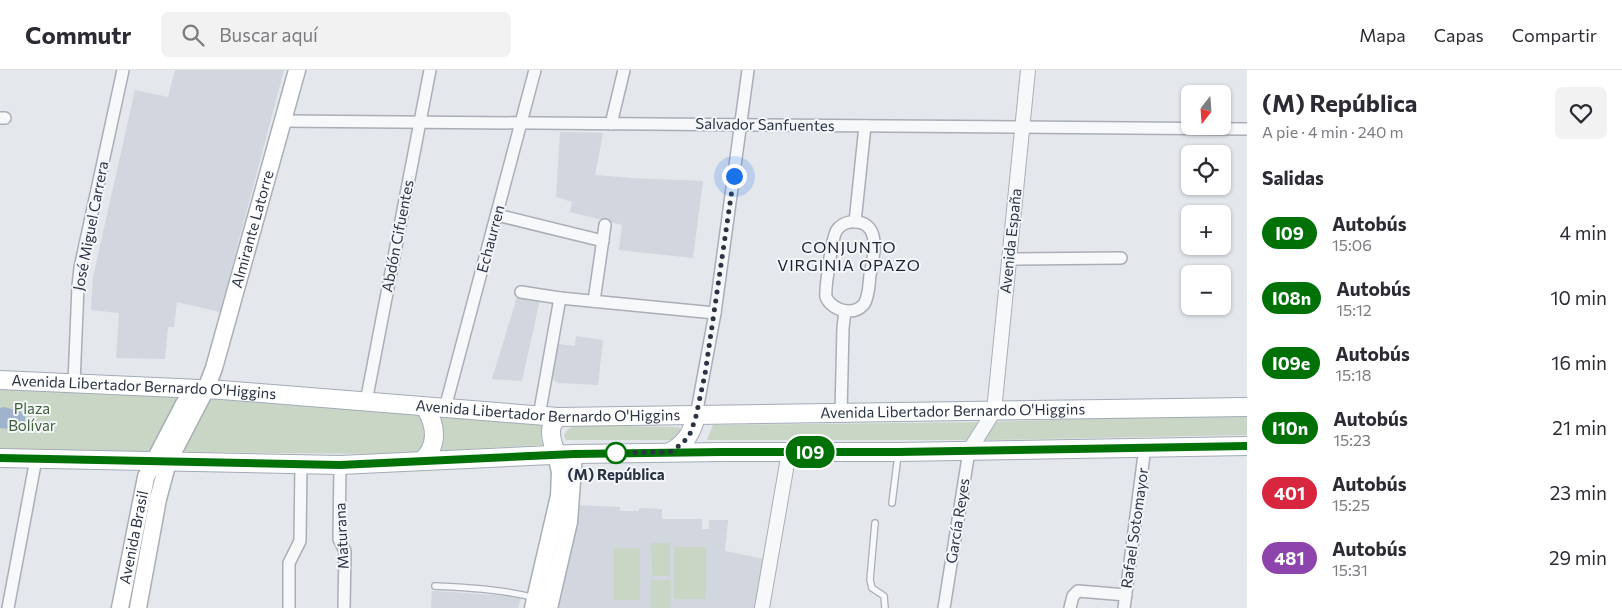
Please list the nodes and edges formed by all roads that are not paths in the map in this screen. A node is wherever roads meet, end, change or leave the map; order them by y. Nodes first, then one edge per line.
1 (123, 70) edge
2 (297, 70) edge
3 (430, 70) edge
4 (535, 70) edge
5 (624, 70) edge
6 (748, 70) edge
7 (1028, 70) edge
8 (283, 121) junction
9 (420, 122) junction
10 (522, 123) junction
11 (611, 124) junction
12 (741, 125) junction
13 (865, 126) junction
14 (1022, 128) junction
15 (1247, 129) edge
16 (497, 215) junction
17 (855, 222) junction
18 (605, 225) dead end
19 (602, 241) junction
20 (1121, 258) dead end
21 (1009, 259) junction
22 (521, 292) dead end
23 (560, 298) junction
24 (594, 301) junction
25 (845, 311) junction
26 (715, 313) junction
27 (0, 380) edge
28 (74, 383) junction
29 (206, 390) junction
30 (366, 402) junction
31 (425, 407) junction
32 (1247, 407) edge
33 (445, 408) junction
34 (994, 411) junction
35 (841, 413) junction
36 (539, 416) junction
37 (696, 416) junction
38 (558, 417) junction
39 (1247, 446) edge
40 (1145, 448) junction
41 (969, 451) junction
42 (670, 452) junction
43 (789, 452) junction
44 (898, 452) junction
45 (556, 454) junction
46 (574, 454) junction
47 (0, 458) edge
48 (36, 459) junction
49 (422, 461) junction
50 (161, 462) junction
51 (301, 464) junction
52 (340, 465) junction
53 (892, 503) dead end
54 (875, 524) dead end
55 (435, 586) dead end
56 (1126, 595) junction
57 (542, 604) edge
58 (8, 608) edge
59 (120, 608) edge
60 (138, 608) edge
61 (289, 608) edge
62 (344, 608) edge
63 (762, 608) edge
64 (885, 608) edge
65 (944, 608) edge
66 (1070, 608) edge
67 (1124, 608) edge

1 - 28 street, José Miguel Carrera
2 - 8 main road, Almirante Latorre
3 - 9 street, Abdón Cifuentes
4 - 10 street, Echaurren
5 - 11 street
6 - 12 street
7 - 14 street, Avenida España
8 - 9 street, Salvador Sanfuentes
8 - 29 main road, Almirante Latorre
9 - 10 street, Salvador Sanfuentes
9 - 30 street, Abdón Cifuentes
10 - 11 street, Salvador Sanfuentes
10 - 16 street, Echaurren
11 - 12 street, Salvador Sanfuentes
12 - 13 street, Salvador Sanfuentes
12 - 26 street
13 - 14 street, Salvador Sanfuentes
13 - 17 street
14 - 15 street, Salvador Sanfuentes
14 - 21 street, Avenida España
16 - 19 street
16 - 33 street, Echaurren
17 - 25 street
17 - 25 street
18 - 19 street
19 - 24 street
20 - 21 street
21 - 34 street, Avenida España
22 - 23 street
23 - 24 street
23 - 36 street
24 - 26 street
25 - 35 street
26 - 37 street
27 - 28 main road, Avenida Libertador Bernardo O'Higgins
28 - 29 main road, Avenida Libertador Bernardo O'Higgins
29 - 30 main road, Avenida Libertador Bernardo O'Higgins
29 - 50 main road, Avenida Brasil
30 - 31 main road, Avenida Libertador Bernardo O'Higgins
31 - 33 main road, Avenida Libertador Bernardo O'Higgins
31 - 49 main road
32 - 34 main road, Avenida Libertador Bernardo O'Higgins
33 - 36 main road, Avenida Libertador Bernardo O'Higgins
34 - 35 main road, Avenida Libertador Bernardo O'Higgins
34 - 41 street, García Reyes
35 - 37 main road, Avenida Libertador Bernardo O'Higgins
36 - 38 main road, Avenida Libertador Bernardo O'Higgins
37 - 38 main road, Avenida Libertador Bernardo O'Higgins
37 - 42 main road
38 - 45 main road
39 - 40 main road
40 - 41 main road
40 - 56 street, Rafael Sotomayor
41 - 44 main road
41 - 65 street, García Reyes
42 - 43 main road
42 - 46 main road
43 - 44 main road
43 - 63 street
44 - 53 lane
45 - 46 main road
45 - 49 main road
45 - 57 main road
46 - 57 main road
47 - 48 main road
48 - 50 main road
48 - 58 street
49 - 52 main road
50 - 51 main road
50 - 59 main road, Avenida Brasil
50 - 60 main road, Avenida Brasil
51 - 52 main road
51 - 61 street
52 - 62 street, Maturana
54 - 64 lane
55 - 57 lane
56 - 66 street
56 - 67 street, Rafael Sotomayor

